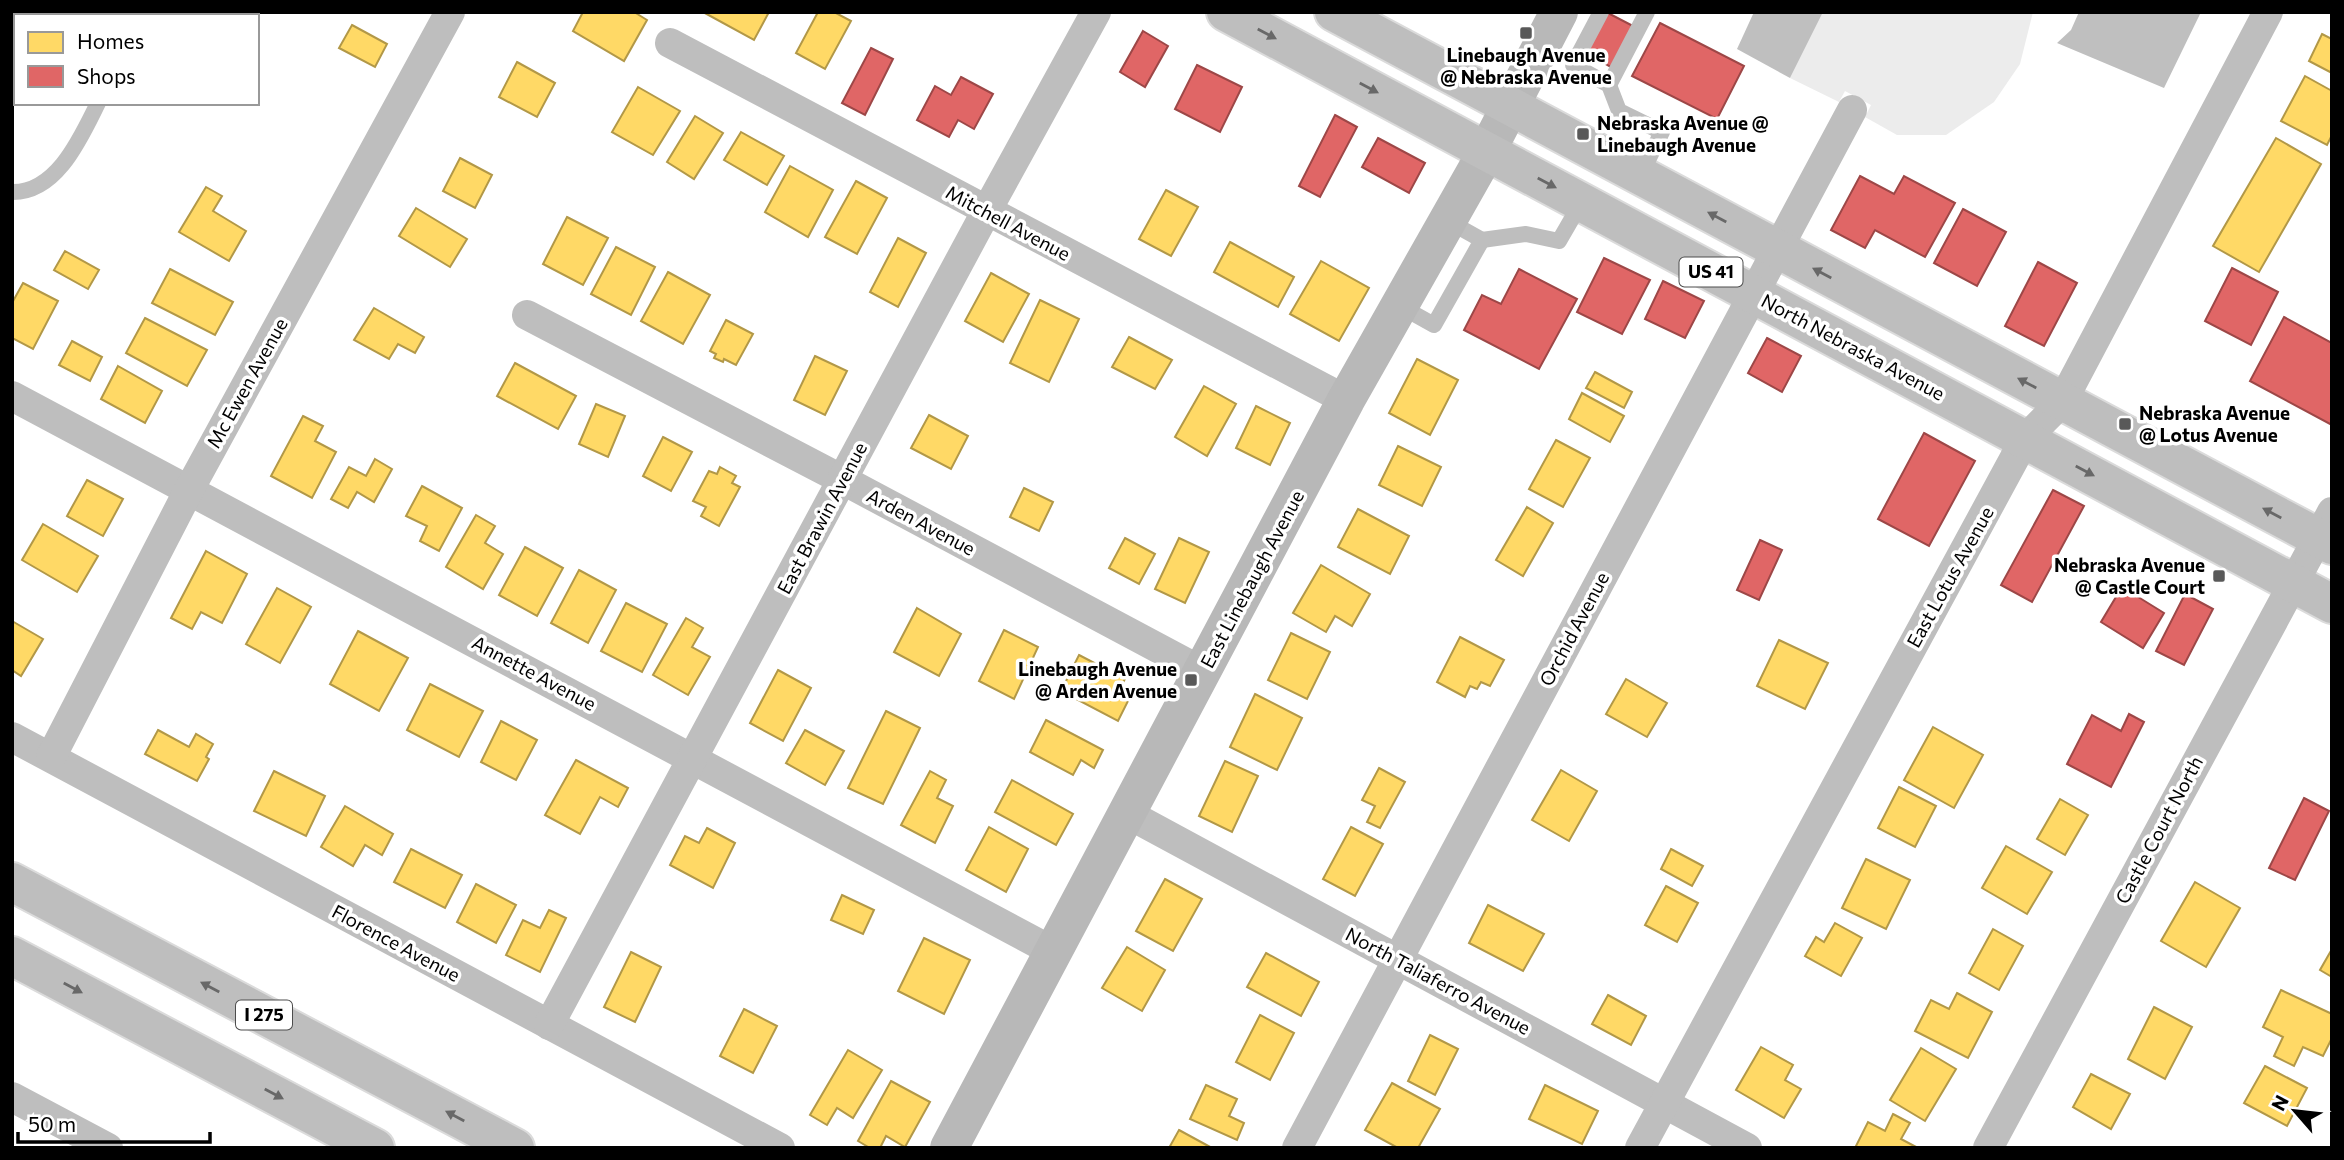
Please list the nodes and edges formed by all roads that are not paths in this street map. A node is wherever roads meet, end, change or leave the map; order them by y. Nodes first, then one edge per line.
1 (450, 12) edge
2 (1096, 12) edge
3 (1226, 12) edge
4 (1334, 12) edge
5 (1559, 12) edge
6 (1601, 12) edge
7 (1647, 12) edge
8 (2268, 12) edge
9 (670, 43) dead end
10 (1609, 85) junction
11 (97, 105) edge
12 (1511, 107) junction
13 (1852, 110) dead end
14 (1487, 151) junction
15 (1640, 176) junction
16 (12, 192) edge
17 (1582, 202) junction
18 (986, 212) junction
19 (1448, 221) junction
20 (1482, 240) junction
21 (1777, 249) junction
22 (1753, 294) junction
23 (1400, 306) junction
24 (527, 315) dead end
25 (12, 396) edge
26 (1346, 400) junction
27 (2062, 402) junction
28 (2025, 439) junction
29 (843, 480) junction
30 (190, 488) junction
31 (2327, 532) edge
32 (2292, 582) junction
33 (2332, 604) edge
34 (1203, 672) junction
35 (12, 737) edge
36 (51, 757) junction
37 (694, 758) junction
38 (1128, 814) junction
39 (12, 882) edge
40 (1054, 952) junction
41 (12, 956) edge
42 (1398, 960) junction
43 (549, 1025) junction
44 (12, 1097) edge
45 (1664, 1103) junction
46 (108, 1148) edge
47 (375, 1148) edge
48 (515, 1148) edge
49 (780, 1148) edge
50 (949, 1148) edge
51 (1297, 1148) edge
52 (1640, 1148) edge
53 (1747, 1148) edge
54 (1988, 1148) edge

1 - 30 street, Mc Ewen Avenue
2 - 18 street, East Brawin Avenue
3 -> 14 main road, North Nebraska Avenue / US 41
4 - 12 main road, US 41
5 - 12 street, East Linebaugh Avenue
6 - 10 lane
7 - 10 lane
8 - 27 street, East Lotus Avenue
9 - 18 street, Mitchell Avenue
10 - 15 lane
11 - 16 lane
12 - 14 street, East Linebaugh Avenue
12 - 15 main road, US 41
13 - 21 street, Orchid Avenue
14 -> 17 main road, North Nebraska Avenue / US 41
14 - 19 street, East Linebaugh Avenue
21 -> 15 main road, US 41
17 - 20 lane
17 - 22 main road, North Nebraska Avenue / US 41
18 - 26 street, Mitchell Avenue
18 - 29 street, East Brawin Avenue
19 - 20 lane
19 - 23 street, East Linebaugh Avenue
20 - 23 lane
21 - 22 street, Orchid Avenue
27 -> 21 main road, US 41
22 - 28 main road, North Nebraska Avenue / US 41
22 - 42 street, Orchid Avenue
23 - 26 street, East Linebaugh Avenue
24 - 29 street, Arden Avenue
25 - 30 street, Annette Avenue
26 - 34 street, East Linebaugh Avenue
27 - 28 street, East Lotus Avenue
31 -> 27 main road, US 41
28 -> 32 main road, North Nebraska Avenue / US 41
28 - 45 street, East Lotus Avenue
29 - 34 street, Arden Avenue
29 - 37 street, East Brawin Avenue
30 - 36 street, Mc Ewen Avenue
30 - 37 street, Annette Avenue
31 - 32 street, Castle Court North
32 - 33 main road, North Nebraska Avenue / US 41
32 - 54 street, Castle Court North
34 - 38 street, East Linebaugh Avenue
35 - 36 street, Florence Avenue
36 - 43 street, Florence Avenue
37 - 40 street, Annette Avenue
37 - 43 street, East Brawin Avenue
38 - 40 street, East Linebaugh Avenue
38 - 42 street, North Taliaferro Avenue
48 -> 39 main road, I 275
40 - 50 street, East Linebaugh Avenue
41 -> 47 main road
42 - 45 street, North Taliaferro Avenue
42 - 51 street, Orchid Avenue
43 - 49 street, Florence Avenue
44 - 46 street
45 - 52 street, East Lotus Avenue
45 - 53 street, North Taliaferro Avenue

